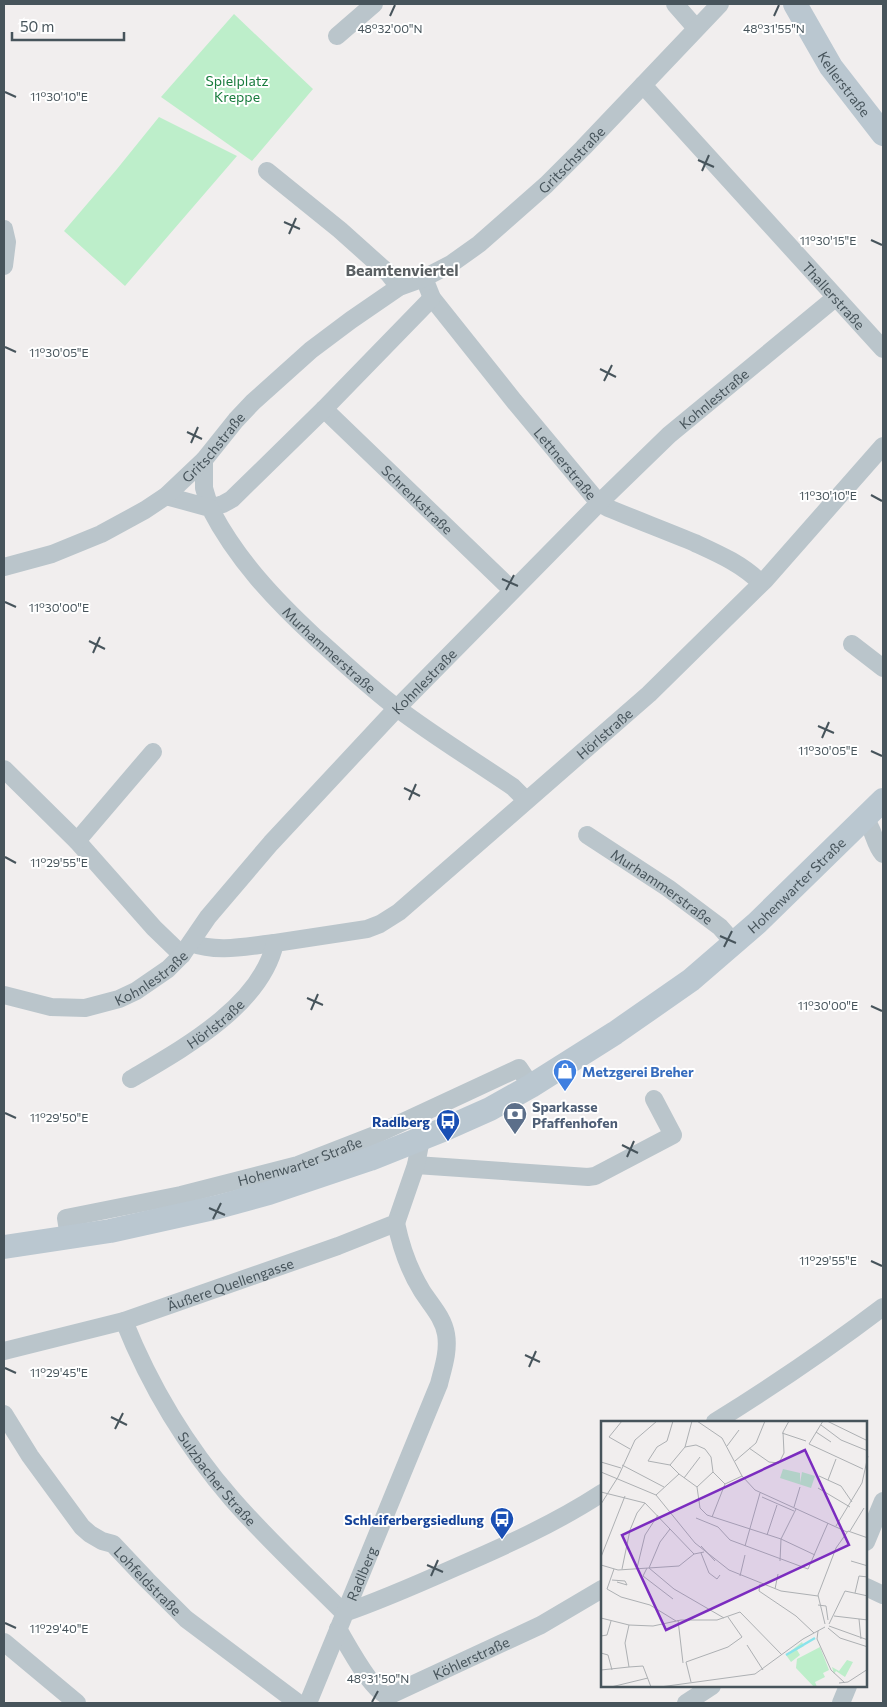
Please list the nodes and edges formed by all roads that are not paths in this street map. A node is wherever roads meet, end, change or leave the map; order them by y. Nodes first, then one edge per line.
1 (374, 4) edge
2 (675, 4) edge
3 (720, 4) edge
4 (794, 4) edge
5 (696, 28) junction
6 (337, 36) dead end
7 (643, 85) junction
8 (883, 134) edge
9 (267, 171) dead end
10 (4, 228) edge
11 (4, 266) edge
12 (424, 278) junction
13 (399, 287) junction
14 (432, 298) junction
15 (836, 298) junction
16 (883, 349) edge
17 (324, 409) junction
18 (883, 446) edge
19 (204, 460) junction
20 (166, 496) junction
21 (599, 503) junction
22 (210, 508) junction
23 (4, 567) edge
24 (761, 583) junction
25 (512, 590) junction
26 (852, 644) dead end
27 (883, 668) edge
28 (396, 708) junction
29 (152, 752) dead end
30 (4, 769) edge
31 (526, 800) junction
32 (883, 800) edge
33 (865, 819) junction
34 (587, 835) dead end
35 (77, 841) junction
36 (883, 854) edge
37 (275, 943) junction
38 (734, 943) junction
39 (186, 949) junction
40 (4, 995) edge
41 (131, 1079) dead end
42 (531, 1086) junction
43 (654, 1099) dead end
44 (421, 1139) junction
45 (416, 1165) junction
46 (396, 1223) junction
47 (69, 1237) junction
48 (4, 1247) edge
49 (883, 1307) edge
50 (124, 1321) junction
51 (4, 1351) edge
52 (4, 1414) edge
53 (717, 1421) edge
54 (601, 1494) edge
55 (883, 1501) edge
56 (867, 1540) edge
57 (867, 1587) edge
58 (601, 1590) edge
59 (883, 1595) edge
60 (344, 1613) junction
61 (338, 1629) junction
62 (4, 1642) edge
63 (710, 1687) edge
64 (848, 1687) edge
65 (77, 1703) edge
66 (298, 1703) edge
67 (308, 1703) edge
68 (686, 1703) edge
69 (841, 1703) edge

1 - 6 street
2 - 5 street
3 - 5 street, Gritschstraße
4 - 8 street, Kellerstraße
5 - 7 street, Gritschstraße
7 - 12 street, Gritschstraße
7 - 15 street, Thallerstraße
9 - 13 street
10 - 11 street
12 - 13 street, Gritschstraße
12 - 14 street, Lettnerstraße
13 - 19 street, Gritschstraße
14 - 17 street
14 - 21 street, Lettnerstraße
15 - 16 street, Thallerstraße
15 - 21 street, Kohnlestraße
17 - 22 street
17 - 25 street, Schrenkstraße
18 - 24 street, Hörlstraße
19 - 20 street, Gritschstraße
19 - 22 street, Murhammerstraße
20 - 22 street
20 - 23 street, Gritschstraße
21 - 24 street, Lettnerstraße
21 - 25 street, Kohnlestraße
22 - 28 street, Murhammerstraße
24 - 31 street, Hörlstraße
25 - 28 street, Kohnlestraße
26 - 27 street
28 - 31 street, Murhammerstraße
28 - 39 street, Kohnlestraße
29 - 35 street
30 - 35 street
31 - 37 street, Hörlstraße
32 - 33 street, Hohenwarter Straße
33 - 36 street
33 - 38 street, Hohenwarter Straße
34 - 38 street, Murhammerstraße
35 - 39 street
37 - 39 street, Hörlstraße
37 - 41 street, Hörlstraße
38 - 42 street, Hohenwarter Straße
39 - 40 street, Kohnlestraße
42 - 44 street, Hohenwarter Straße
42 - 47 street, Hohenwarter Straße
43 - 45 street
44 - 45 street
44 - 47 street, Hohenwarter Straße
45 - 46 street
46 - 50 street, Äußere Quellengasse
46 - 60 street, Radlberg
47 - 48 street, Hohenwarter Straße
49 - 53 street
50 - 51 street, Äußere Quellengasse
50 - 60 street, Sulzbacher Straße
52 - 66 street, Lohfeldstraße
54 - 60 street
55 - 56 street
57 - 59 street
58 - 61 street, Köhlerstraße
60 - 61 street, Radlberg
61 - 67 street, Radlberg
62 - 65 street
63 - 68 street
64 - 69 street

